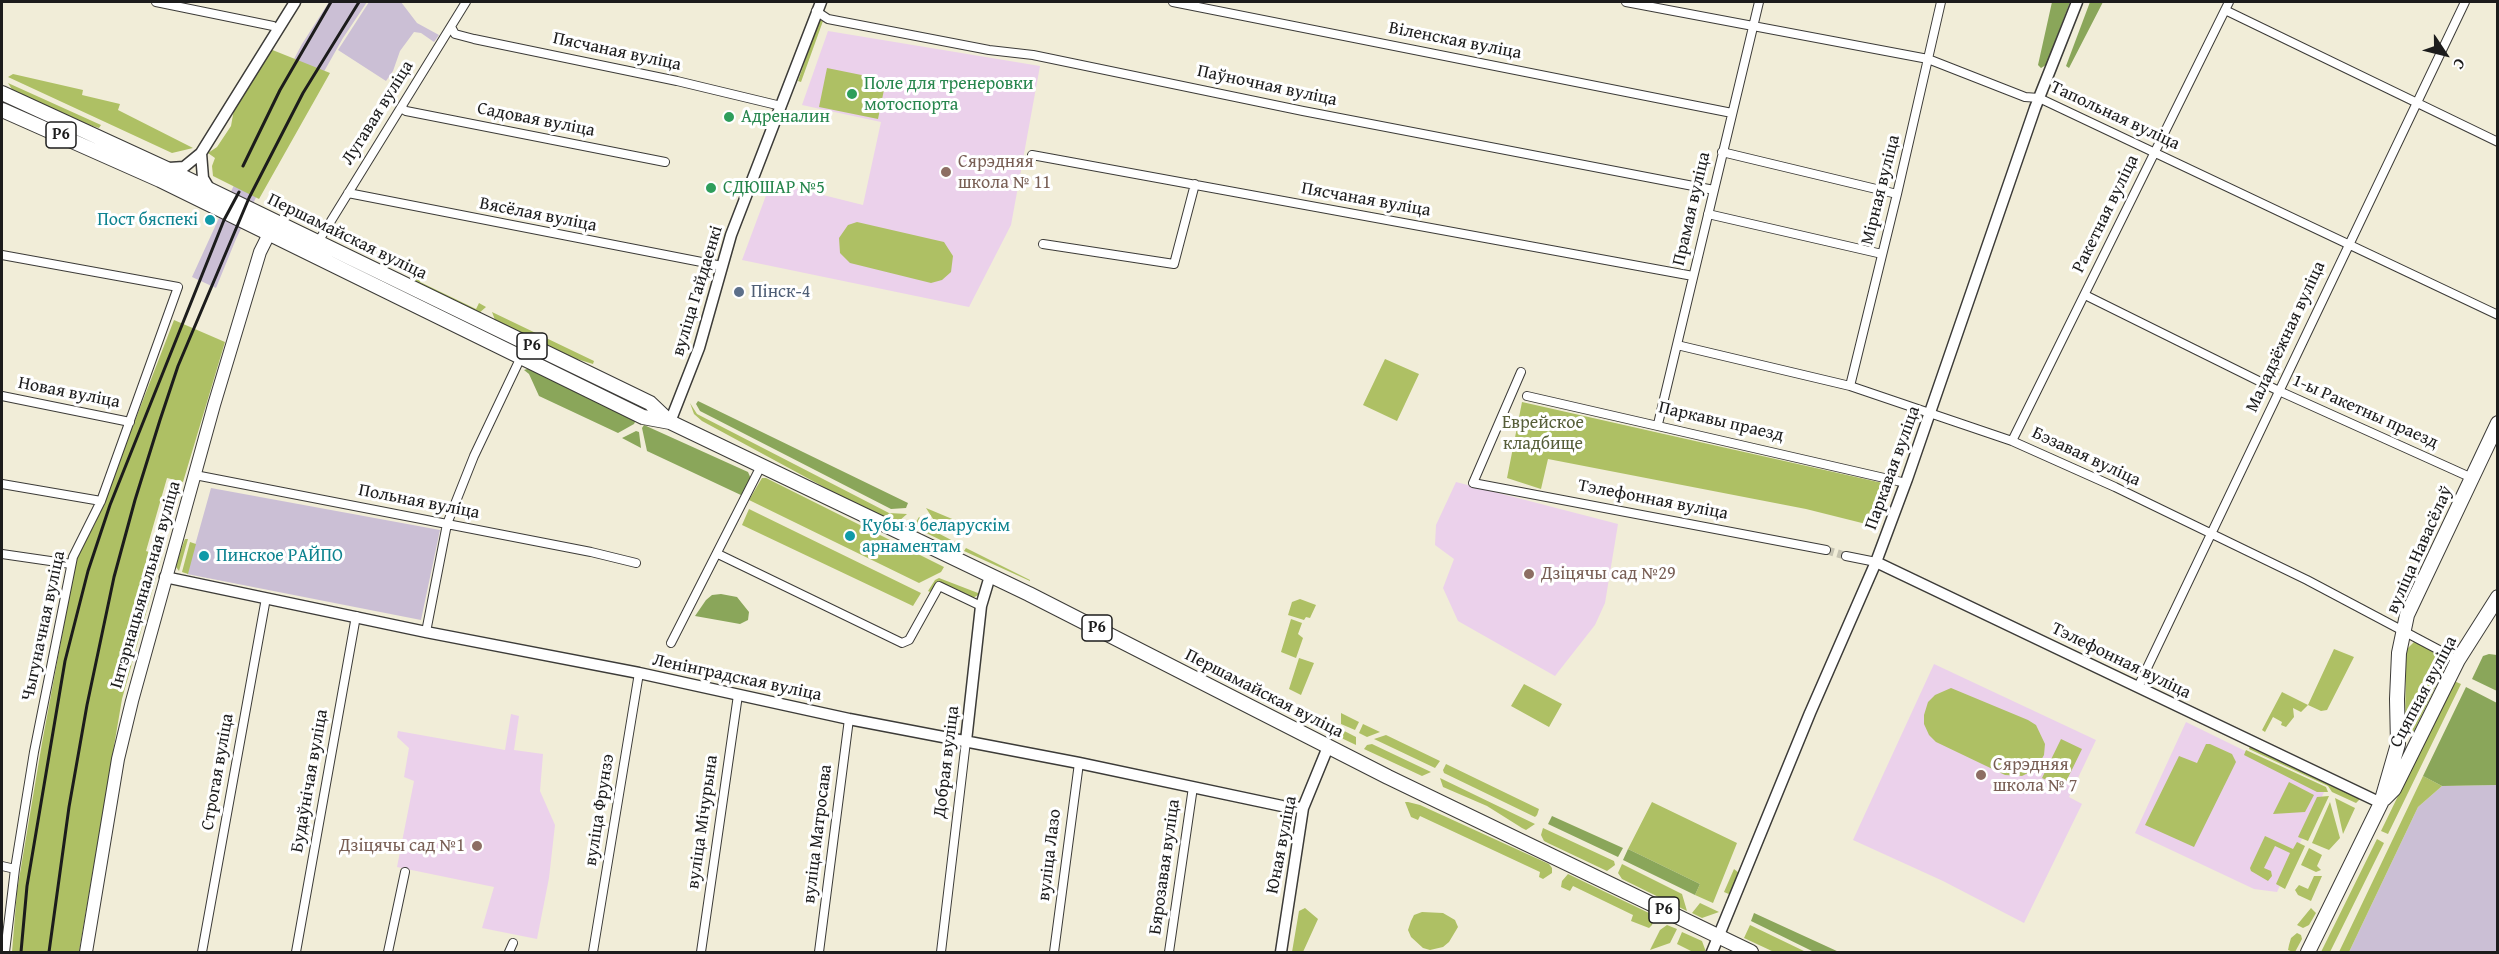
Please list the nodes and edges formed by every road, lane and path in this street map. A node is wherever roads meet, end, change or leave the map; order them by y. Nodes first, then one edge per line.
1 (156, 2) edge
2 (296, 2) edge
3 (466, 2) edge
4 (1173, 2) edge
5 (1626, 2) edge
6 (1759, 2) edge
7 (1941, 2) edge
8 (2077, 2) edge
9 (2464, 2) edge
10 (818, 6) edge
11 (2227, 6) edge
12 (1754, 26) junction
13 (451, 27) junction
14 (278, 30) junction
15 (1928, 59) junction
16 (2, 93) edge
17 (2039, 98) junction
18 (2416, 103) junction
19 (781, 106) junction
20 (401, 108) junction
21 (2, 110) edge
22 (1731, 113) junction
23 (2498, 142) edge
24 (1722, 152) junction
25 (201, 153) junction
26 (2154, 153) junction
27 (1032, 155) dead end
28 (665, 162) dead end
29 (165, 168) junction
30 (1196, 184) junction
31 (210, 190) junction
32 (1714, 190) junction
33 (348, 193) junction
34 (1898, 194) junction
35 (1708, 214) junction
36 (270, 234) junction
37 (318, 242) junction
38 (1043, 244) dead end
39 (2349, 245) junction
40 (1882, 254) junction
41 (2, 255) edge
42 (722, 266) junction
43 (1694, 276) junction
44 (2085, 295) junction
45 (2498, 315) edge
46 (1677, 345) junction
47 (521, 357) junction
48 (1521, 372) dead end
49 (1850, 386) junction
50 (2279, 391) junction
51 (2, 396) edge
52 (1527, 396) dead end
53 (1931, 414) junction
54 (130, 422) junction
55 (670, 422) junction
56 (2498, 423) edge
57 (1658, 424) junction
58 (2012, 441) junction
59 (761, 466) junction
60 (195, 474) junction
61 (2472, 478) junction
62 (1906, 483) junction
63 (2, 484) edge
64 (101, 501) junction
65 (447, 524) junction
66 (2211, 535) junction
67 (1826, 550) tunnel mouth
68 (2, 554) edge
69 (718, 554) junction
70 (1846, 556) tunnel mouth
71 (1876, 562) junction
72 (636, 563) dead end
73 (71, 564) junction
74 (990, 576) junction
75 (165, 577) junction
76 (2498, 597) edge
77 (266, 598) junction
78 (981, 606) junction
79 (356, 616) junction
80 (2404, 629) junction
81 (426, 632) junction
82 (671, 643) dead end
83 (2458, 660) junction
84 (639, 673) junction
85 (2138, 687) junction
86 (738, 695) junction
87 (849, 719) junction
88 (966, 741) junction
89 (1328, 747) junction
90 (1079, 763) junction
91 (1193, 787) junction
92 (2381, 803) junction
93 (1303, 808) junction
94 (2, 866) edge
95 (15, 869) junction
96 (405, 872) dead end
97 (1719, 937) junction
98 (513, 943) dead end
99 (5, 952) edge
100 (86, 952) edge
101 (202, 952) edge
102 (296, 952) edge
103 (388, 952) edge
104 (509, 952) edge
105 (593, 952) edge
106 (701, 952) edge
107 (819, 952) edge
108 (941, 952) edge
109 (1054, 952) edge
110 (1169, 952) edge
111 (1281, 952) edge
112 (1712, 952) edge
113 (1751, 952) edge
114 (2308, 952) edge

1 - 14 street
2 - 14 street
3 - 13 street, Лугавая вуліца
4 - 22 street, Віленская вуліца
5 - 12 street, Тапольная вуліца
6 - 12 street, Прамая вуліца
7 - 15 street, Мірная вуліца
8 - 17 street, Паркавая вуліца
9 - 18 street, Маладзёжная вуліца
10 - 19 street, вуліца Гайдаенкі
10 - 32 street, Паўночная вуліца
11 - 18 street
11 - 26 street, Ракетная вуліца
12 - 15 street, Тапольная вуліца
12 - 22 street, Прамая вуліца
13 - 19 street, Пясчаная вуліца
13 - 20 street, Лугавая вуліца
14 - 25 street
15 - 17 street, Тапольная вуліца
15 - 34 street, Мірная вуліца
16 - 29 main road, Першамайская вуліца / Р6
17 - 26 street, Тапольная вуліца
17 - 53 street, Паркавая вуліца
18 - 23 street
18 - 39 street, Маладзёжная вуліца
19 - 42 street, вуліца Гайдаенкі
20 - 28 street, Садовая вуліца
20 - 33 street, Лугавая вуліца
21 - 36 main road, Першамайская вуліца / Р6
22 - 24 street, Прамая вуліца
24 - 32 street, Прамая вуліца
24 - 34 street
25 - 29 street
25 - 31 street
26 - 39 street, Тапольная вуліца
26 - 44 street, Ракетная вуліца
27 - 30 street, Пясчаная вуліца
29 - 31 main road, Першамайская вуліца / Р6
30 - 38 street
30 - 43 street, Пясчаная вуліца
31 - 37 main road, Першамайская вуліца / Р6
32 - 35 street, Прамая вуліца
33 - 37 street, Лугавая вуліца
33 - 42 street, Вясёлая вуліца
34 - 40 street, Мірная вуліца
35 - 40 street
35 - 43 street, Прамая вуліца
36 - 47 main road, Першамайская вуліца / Р6
36 - 60 main road, Інтэрнацыянальная вуліца
37 - 55 main road, Першамайская вуліца / Р6
39 - 45 street, Тапольная вуліца
39 - 50 street, Маладзёжная вуліца
40 - 49 street, Мірная вуліца
41 - 54 street, Чыгуначная вуліца
42 - 55 street, вуліца Гайдаенкі
43 - 46 street, Прамая вуліца
44 - 50 street, 1-ы Ракетны праезд
44 - 58 street, Ракетная вуліца
46 - 49 street, Бэзавая вуліца
46 - 57 street, Прамая вуліца
47 - 55 main road, Першамайская вуліца / Р6
47 - 65 street
48 - 67 street, Тэлефонная вуліца
49 - 53 street, Бэзавая вуліца
50 - 61 street, 1-ы Ракетны праезд
50 - 66 street, Маладзёжная вуліца
51 - 54 street, Новая вуліца
52 - 57 street, Паркавы праезд
53 - 58 street, Бэзавая вуліца
53 - 62 street, Паркавая вуліца
54 - 64 street, Чыгуначная вуліца
55 - 59 main road, Першамайская вуліца / Р6
56 - 61 main road, вуліца Навасёлаў
57 - 62 street, Паркавы праезд
58 - 66 street, Бэзавая вуліца
59 - 69 street
59 - 74 main road, Першамайская вуліца / Р6
60 - 65 street, Польная вуліца
60 - 75 main road, Інтэрнацыянальная вуліца
61 - 80 main road, вуліца Навасёлаў
62 - 71 street, Паркавая вуліца
63 - 64 street
64 - 73 street, Чыгуначная вуліца
65 - 72 street, Польная вуліца
65 - 81 street
66 - 80 street, Бэзавая вуліца
66 - 85 street, Маладзёжная вуліца
68 - 73 street
69 - 78 street
69 - 82 street
70 - 71 street, Тэлефонная вуліца
71 - 85 street, Тэлефонная вуліца
71 - 97 street, Паркавая вуліца
73 - 95 street, Чыгуначная вуліца
74 - 78 street, Добрая вуліца
74 - 89 main road, Першамайская вуліца / Р6
75 - 77 street, Ленінградская вуліца
75 - 100 main road, Інтэрнацыянальная вуліца
76 - 83 main road, Сцяпная вуліца
77 - 79 street, Ленінградская вуліца
77 - 101 street, Строгая вуліца
78 - 88 street, Добрая вуліца
79 - 81 street, Ленінградская вуліца
79 - 102 street, Будаўнічая вуліца
80 - 83 street, Бэзавая вуліца
80 - 92 main road, вуліца Навасёлаў
81 - 84 street, Ленінградская вуліца
83 - 92 main road, Сцяпная вуліца
84 - 86 street, Ленінградская вуліца
84 - 105 street, вуліца Фрунзэ
85 - 92 street, Тэлефонная вуліца
86 - 87 street, Ленінградская вуліца
86 - 106 street, вуліца Мічурына
87 - 88 street, Ленінградская вуліца
87 - 107 street, вуліца Матросава
88 - 90 street, Ленінградская вуліца
88 - 108 street, Добрая вуліца
89 - 93 street, Юная вуліца
89 - 97 main road, Першамайская вуліца / Р6
90 - 91 street, Ленінградская вуліца
90 - 109 street, вуліца Лазо
91 - 93 street, Ленінградская вуліца
91 - 110 street, Бярозавая вуліца
92 - 114 main road
93 - 111 street, Юная вуліца
94 - 95 street
95 - 99 street, Чыгуначная вуліца
96 - 103 street
97 - 112 street, Паркавая вуліца
97 - 113 main road, Першамайская вуліца / Р6
98 - 104 street

